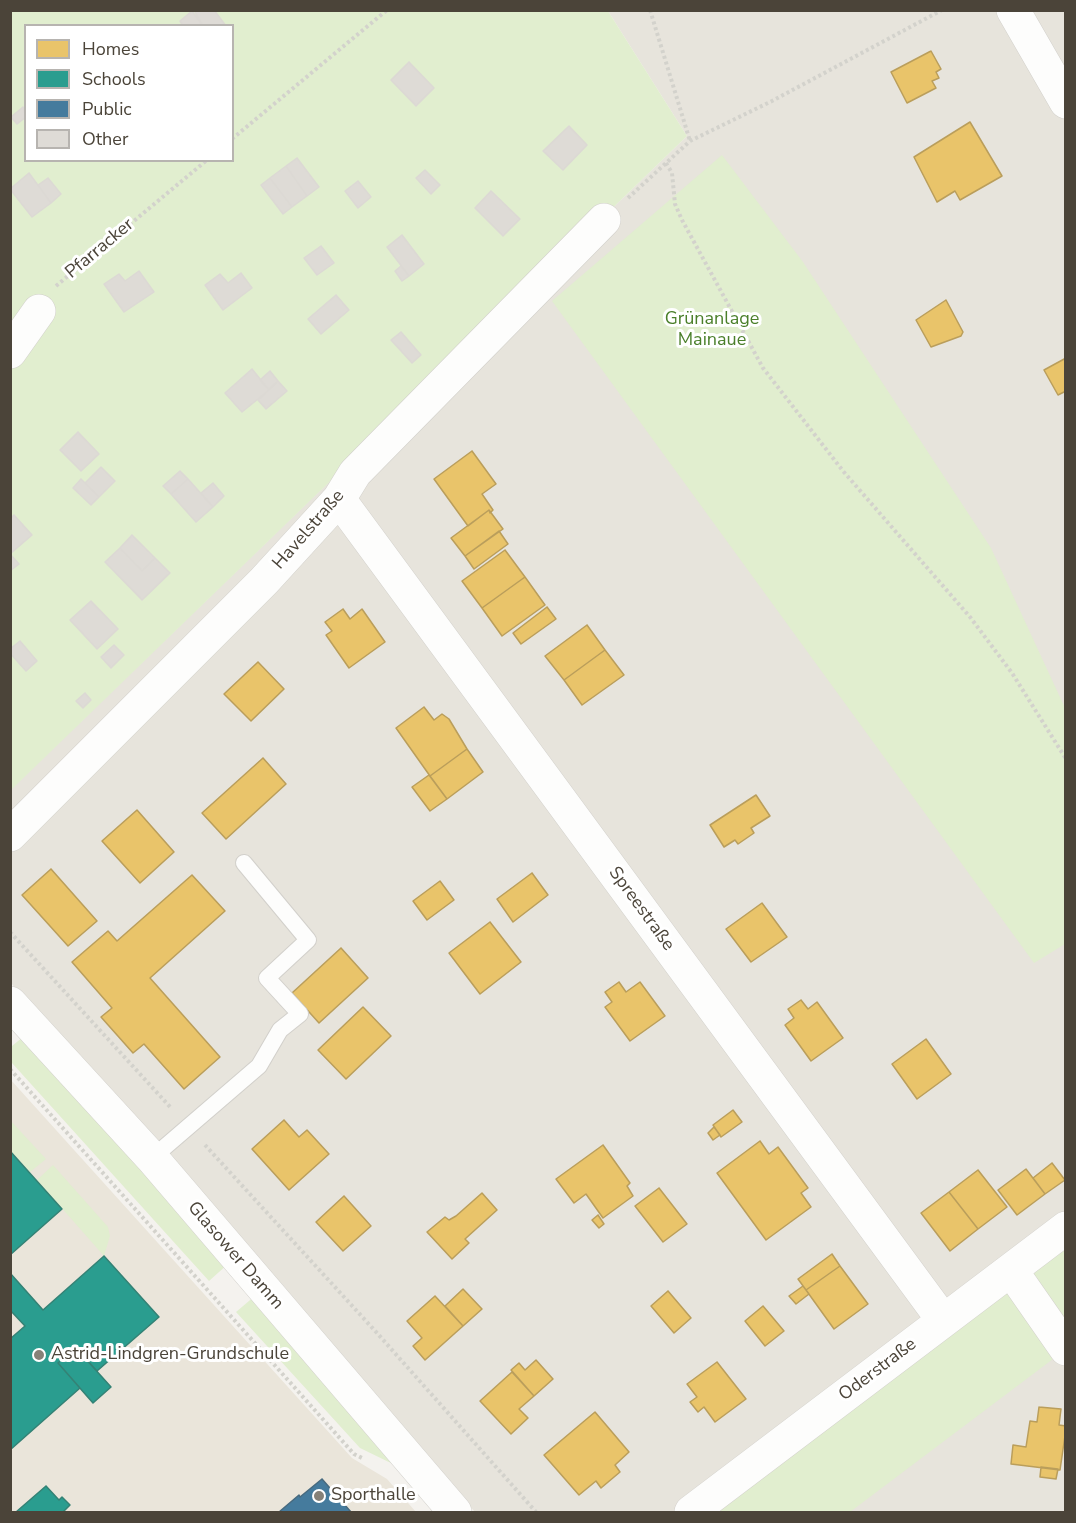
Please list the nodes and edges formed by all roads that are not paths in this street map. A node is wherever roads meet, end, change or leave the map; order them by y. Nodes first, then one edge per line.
1 (1013, 10) edge
2 (1065, 102) edge
3 (604, 220) road end
4 (39, 311) road end
5 (10, 352) edge
6 (339, 499) junction
7 (10, 835) edge
8 (244, 863) dead end
9 (10, 1003) edge
10 (152, 1158) junction
11 (1065, 1228) edge
12 (1011, 1270) junction
13 (943, 1320) junction
14 (1065, 1349) edge
15 (455, 1512) edge
16 (691, 1512) edge

1 - 2 street
3 - 6 street, Havelstraße
4 - 5 street
6 - 7 street, Havelstraße
6 - 13 street, Spreestraße
8 - 10 lane
9 - 10 street, Glasower Damm
10 - 15 street, Glasower Damm
11 - 12 street, Oderstraße
12 - 13 street, Oderstraße
12 - 14 street
13 - 16 street, Oderstraße

